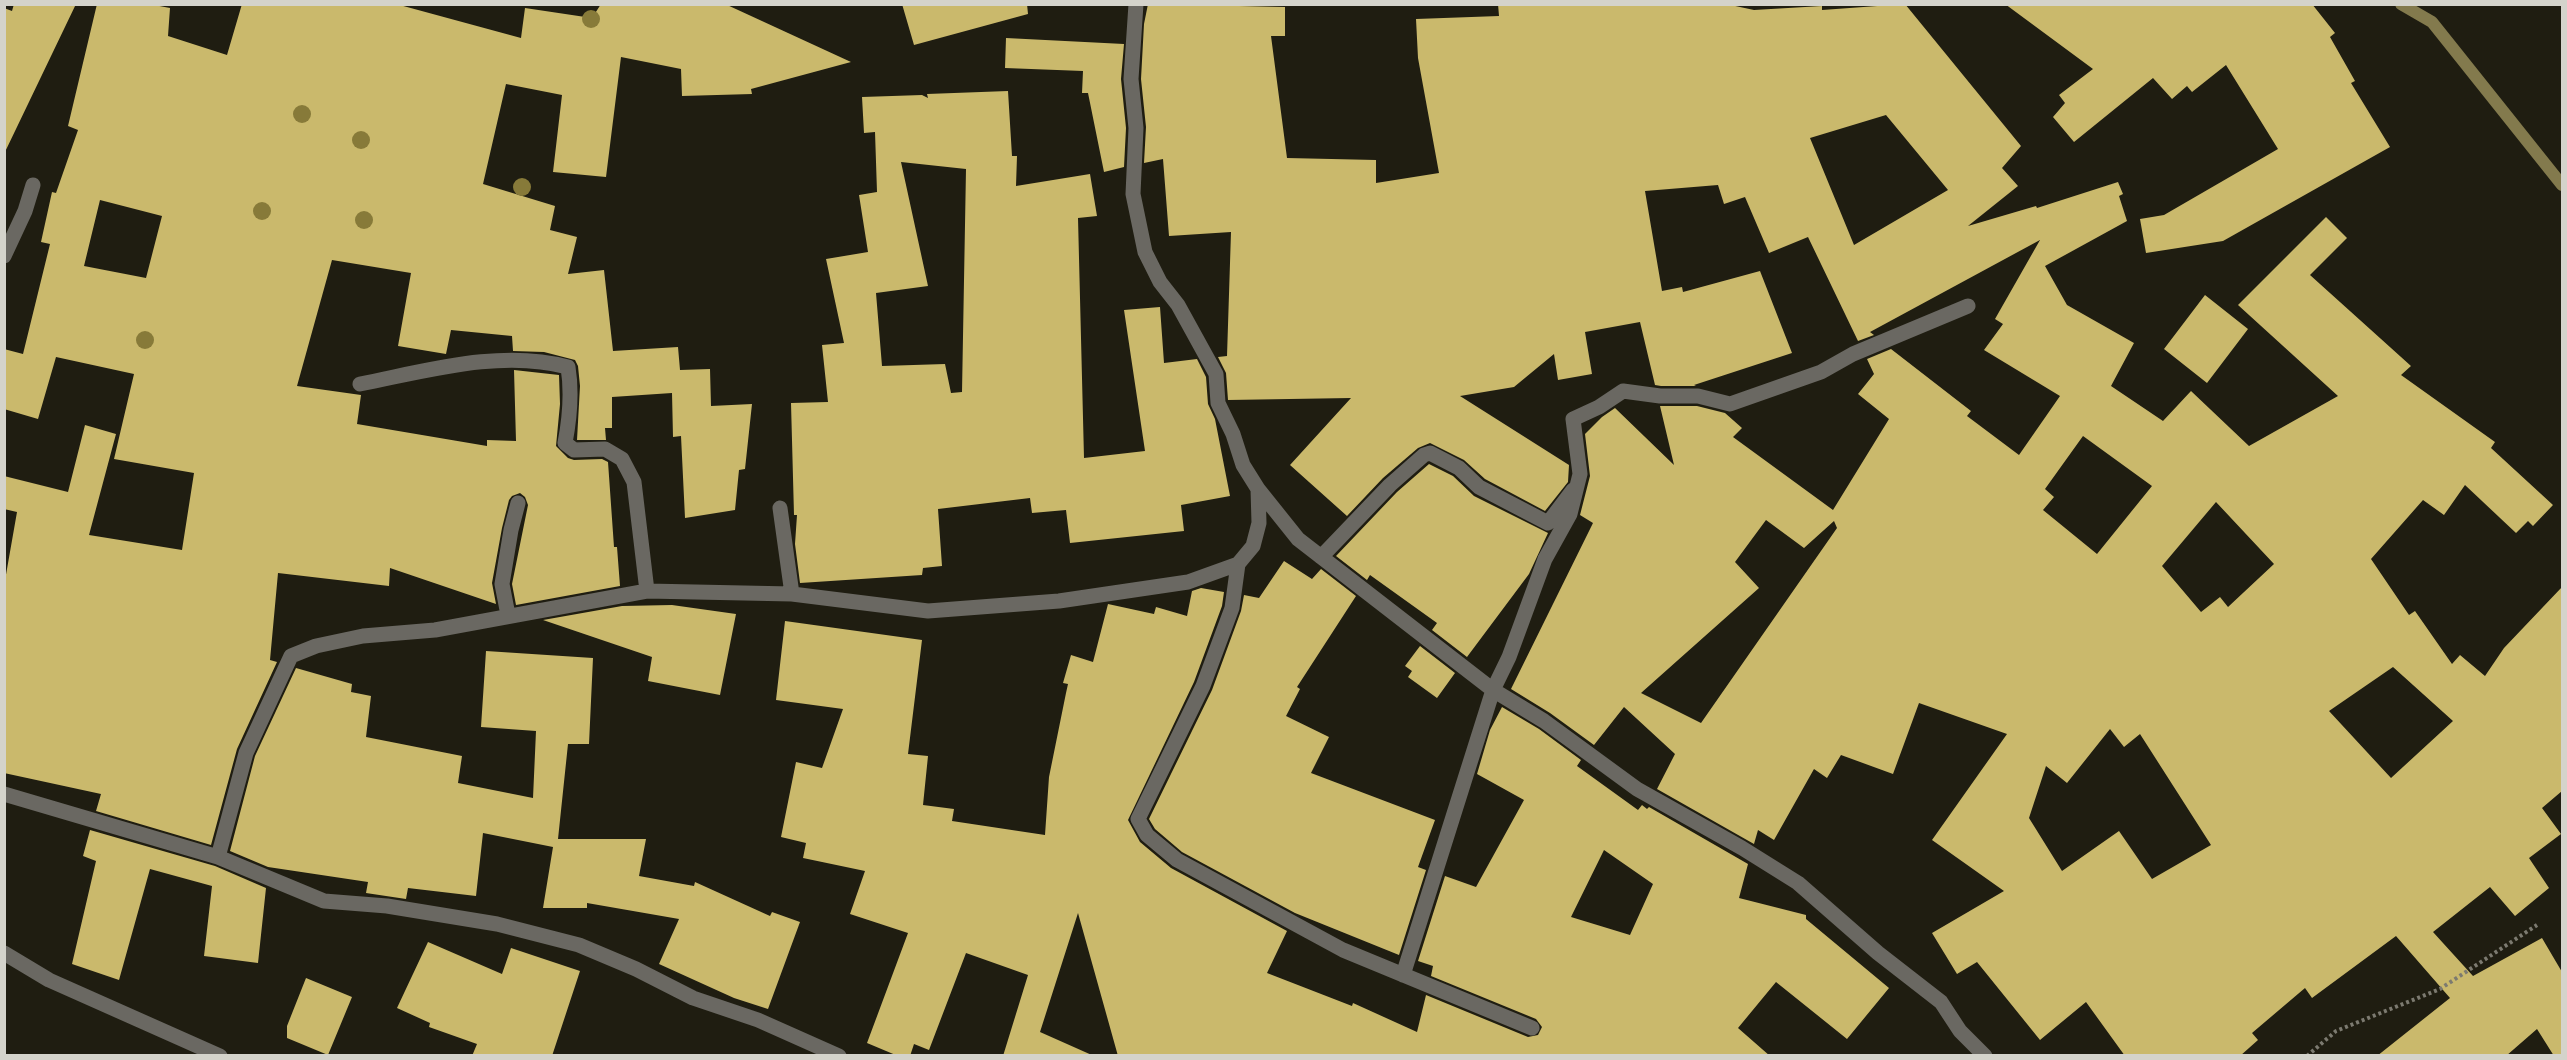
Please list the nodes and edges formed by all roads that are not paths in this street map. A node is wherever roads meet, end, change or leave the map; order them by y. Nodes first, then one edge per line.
1 (1136, 4) edge
2 (33, 185) dead end
3 (4, 256) edge
4 (1968, 306) dead end
5 (360, 384) dead end
6 (1573, 419) junction
7 (1258, 489) junction
8 (518, 503) dead end
9 (780, 508) dead end
10 (1321, 557) junction
11 (1238, 564) junction
12 (647, 591) junction
13 (792, 594) junction
14 (508, 615) junction
15 (1493, 690) junction
16 (4, 794) edge
17 (218, 857) junction
18 (4, 953) edge
19 (1403, 975) junction
20 (1532, 1028) dead end
21 (220, 1056) edge
22 (839, 1056) edge
23 (1985, 1056) edge

1 - 7 street
2 - 3 street
4 - 6 street
5 - 12 street
6 - 10 street
6 - 15 street
7 - 10 street
7 - 11 street
8 - 14 street
9 - 13 street
10 - 15 street
11 - 13 street
11 - 19 street
12 - 13 street
12 - 14 street
14 - 17 street
15 - 19 street
15 - 23 street
16 - 17 street
17 - 22 street
18 - 21 street
19 - 20 street

